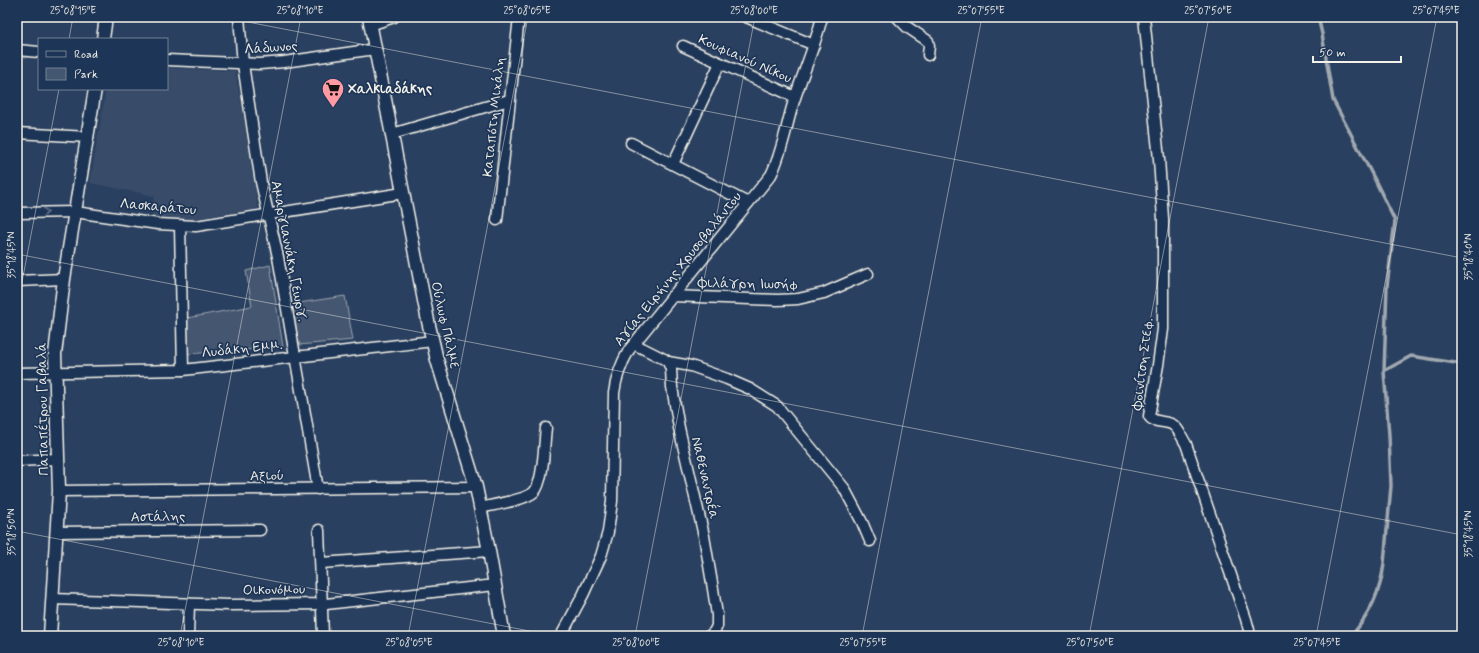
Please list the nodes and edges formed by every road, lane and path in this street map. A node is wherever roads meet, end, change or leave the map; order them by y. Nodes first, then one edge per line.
1 (106, 17) edge
2 (239, 17) edge
3 (394, 17) edge
4 (519, 17) edge
5 (746, 17) edge
6 (822, 17) edge
7 (897, 17) edge
8 (1144, 17) edge
9 (370, 21) edge
10 (103, 38) edge
11 (814, 45) junction
12 (683, 46) dead end
13 (17, 50) edge
14 (375, 50) junction
15 (38, 52) edge
16 (928, 55) dead end
17 (168, 60) edge
18 (720, 63) junction
19 (243, 64) junction
20 (95, 90) edge
21 (795, 97) junction
22 (509, 100) junction
23 (17, 133) edge
24 (392, 134) junction
25 (88, 137) junction
26 (631, 143) dead end
27 (673, 164) junction
28 (403, 193) junction
29 (748, 203) junction
30 (75, 212) junction
31 (17, 213) edge
32 (268, 214) junction
33 (497, 220) dead end
34 (180, 226) junction
35 (868, 274) dead end
36 (64, 279) junction
37 (17, 281) edge
38 (672, 296) junction
39 (432, 341) junction
40 (634, 344) junction
41 (294, 358) junction
42 (668, 362) junction
43 (182, 370) junction
44 (54, 372) junction
45 (17, 373) edge
46 (546, 428) dead end
47 (58, 460) junction
48 (17, 461) edge
49 (476, 487) junction
50 (318, 489) junction
51 (59, 492) junction
52 (480, 508) junction
53 (260, 530) dead end
54 (319, 530) dead end
55 (56, 532) junction
56 (870, 541) dead end
57 (489, 551) junction
58 (321, 563) junction
59 (495, 585) junction
60 (52, 599) junction
61 (189, 604) junction
62 (323, 604) junction
63 (50, 636) edge
64 (188, 636) edge
65 (323, 636) edge
66 (504, 636) edge
67 (561, 636) edge
68 (709, 636) edge
69 (1248, 636) edge

1 - 10 street
2 - 19 street, Αμαργιαννάκη Γεωργ.
3 - 9 street
4 - 22 street, Καταπότη Μιχάλη
5 - 11 street
6 - 11 street, Αγίας Ειρήνης Χρυσοβαλάντου
7 - 16 street
8 - 69 street, Φοινίτση Στεφ.
9 - 14 street, Ούλωφ Πάλμε
11 - 21 street, Αγίας Ειρήνης Χρυσοβαλάντου
12 - 18 street, Κουφιανού Νίκου
13 - 15 street
14 - 19 street, Λάδωνος
14 - 24 street, Ούλωφ Πάλμε
17 - 19 street, Λάδωνος
18 - 21 street, Κουφιανού Νίκου
18 - 27 street
19 - 32 street, Αμαργιαννάκη Γεωργ.
20 - 25 street, Παπαπέτρου Γαβαλά
21 - 29 street, Αγίας Ειρήνης Χρυσοβαλάντου
22 - 24 street
22 - 33 street, Καταπότη Μιχάλη
23 - 25 street
24 - 28 street, Ούλωφ Πάλμε
25 - 30 street, Παπαπέτρου Γαβαλά
26 - 27 street
27 - 29 street
28 - 32 street, Λασκαράτου
28 - 39 street, Ούλωφ Πάλμε
29 - 38 street, Αγίας Ειρήνης Χρυσοβαλάντου
31 -> 30 street, Λασκαράτου
30 - 34 street, Λασκαράτου
30 - 36 street, Παπαπέτρου Γαβαλά
32 - 34 street, Λασκαράτου
32 - 41 street, Αμαργιαννάκη Γεωργ.
34 - 43 street
35 - 38 street, Φιλάγρη Ιωσήφ
36 - 37 street
36 - 44 street, Παπαπέτρου Γαβαλά
38 - 40 street, Αγίας Ειρήνης Χρυσοβαλάντου
39 - 41 street, Λυδάκη Εμμ.
39 - 49 street, Ούλωφ Πάλμε
40 - 42 street
40 - 67 street, Αγίας Ειρήνης Χρυσοβαλάντου
41 - 43 street, Λυδάκη Εμμ.
41 - 50 street, Αμαργιαννάκη Γεωργ.
42 - 56 street
42 - 68 street, Ναθεναντρέα
43 - 44 street, Λυδάκη Εμμ.
44 - 45 street, Λυδάκη Εμμ.
44 - 47 street, Παπαπέτρου Γαβαλά
46 - 52 street
47 - 48 street
47 - 51 street, Παπαπέτρου Γαβαλά
49 - 50 street, Αξιού
49 - 52 street, Ούλωφ Πάλμε
50 - 51 street, Αξιού
51 - 55 street, Παπαπέτρου Γαβαλά
52 - 57 street, Ούλωφ Πάλμε
53 - 55 street, Αστάλης
54 - 58 street
55 - 60 street, Παπαπέτρου Γαβαλά
57 - 58 street
57 - 59 street, Ούλωφ Πάλμε
58 - 62 street
59 - 62 street, Οικονόμου
59 - 66 street, Ούλωφ Πάλμε
60 - 61 street, Οικονόμου
60 - 63 street, Παπαπέτρου Γαβαλά
61 - 62 street, Οικονόμου
61 - 64 street
62 - 65 street

